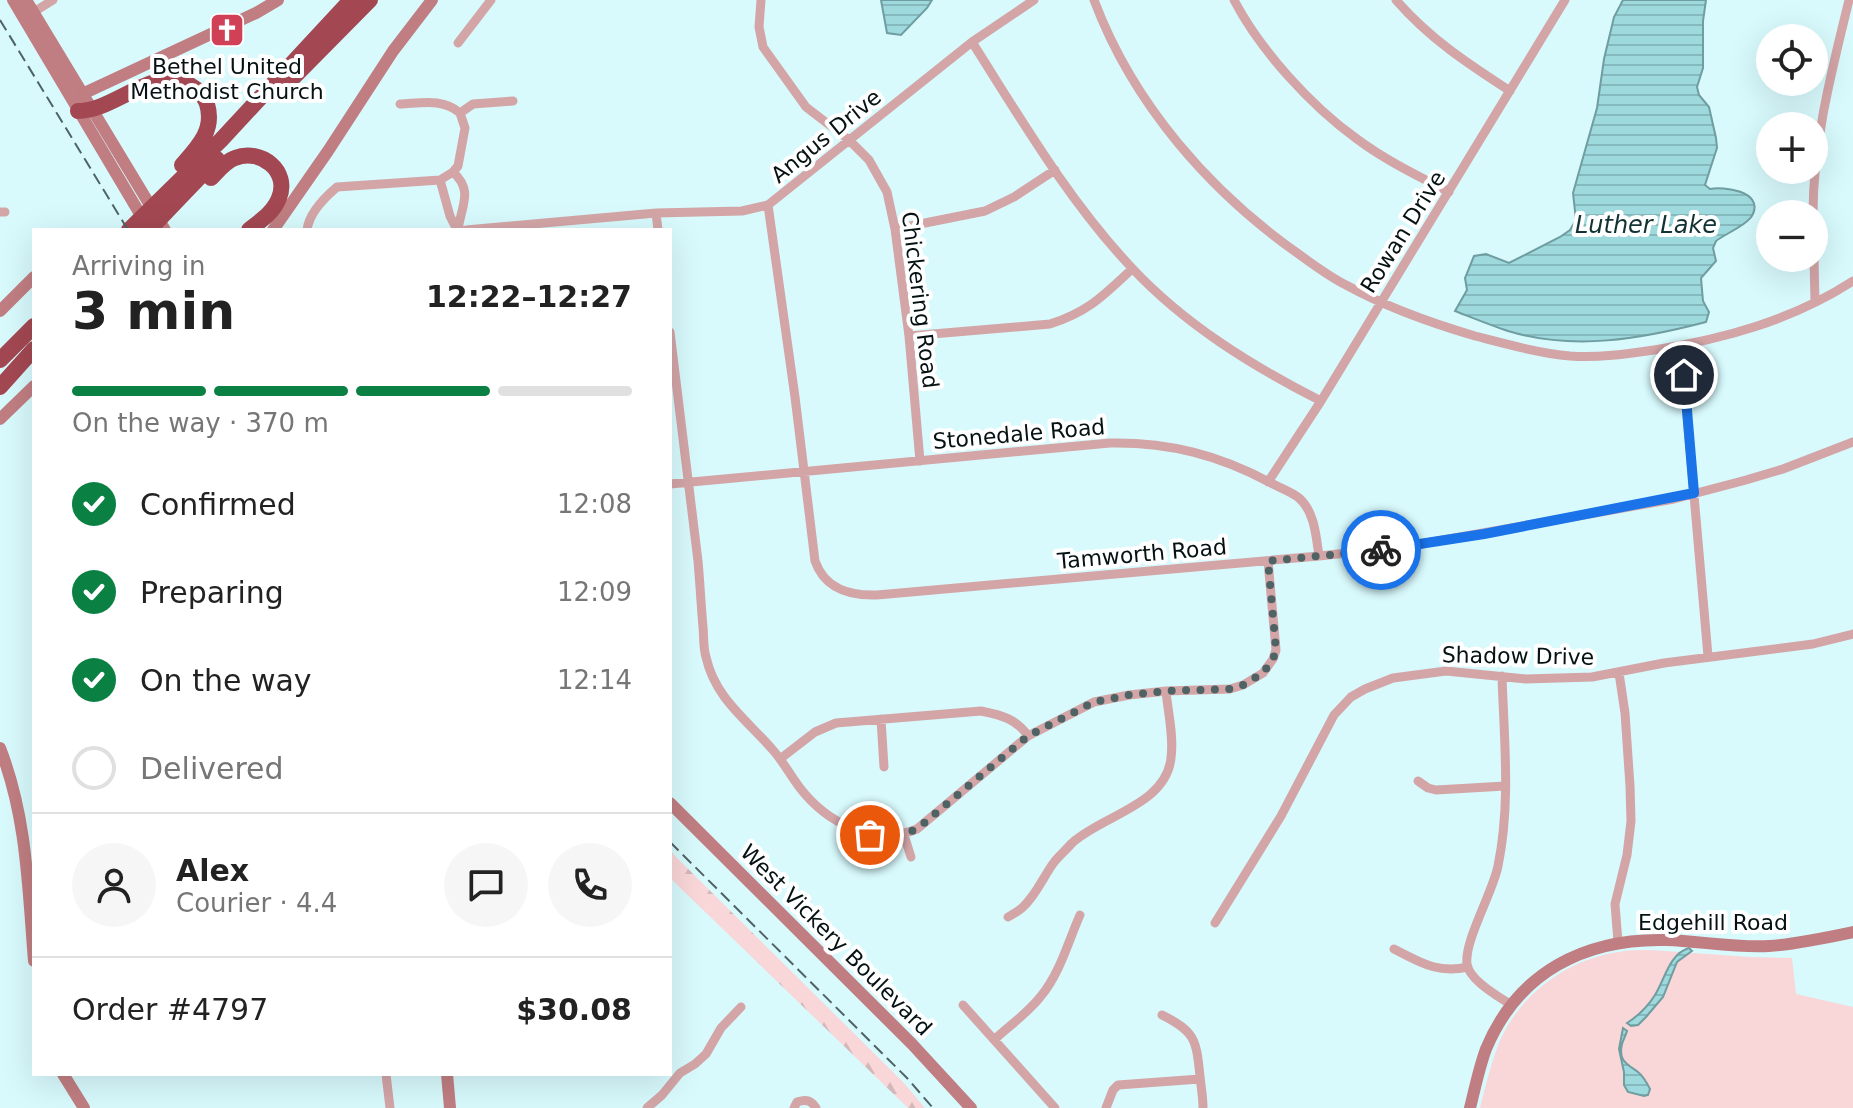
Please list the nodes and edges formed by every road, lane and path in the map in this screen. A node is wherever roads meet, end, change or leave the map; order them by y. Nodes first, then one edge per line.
1 (13, 0) edge
2 (26, 0) edge
3 (53, 0) edge
4 (278, 0) edge
5 (351, 0) edge
6 (370, 0) edge
7 (432, 0) edge
8 (761, 0) edge
9 (1034, 0) edge
10 (1094, 0) edge
11 (1234, 0) edge
12 (1396, 0) edge
13 (1565, 0) edge
14 (1849, 0) edge
15 (487, 2) edge
16 (29, 16) junction
17 (972, 42) junction
18 (458, 43) dead end
19 (117, 78) junction
20 (1510, 91) junction
21 (124, 95) junction
22 (513, 101) dead end
23 (82, 103) junction
24 (400, 104) dead end
25 (460, 113) junction
26 (849, 140) junction
27 (1055, 170) junction
28 (453, 172) junction
29 (440, 180) junction
30 (181, 187) junction
31 (1449, 192) junction
32 (1814, 200) edge
33 (768, 205) junction
34 (656, 213) junction
35 (165, 222) edge
36 (130, 228) edge
37 (148, 228) edge
38 (251, 228) edge
39 (274, 228) edge
40 (307, 228) edge
41 (456, 228) edge
42 (457, 228) edge
43 (488, 228) edge
44 (658, 228) edge
45 (895, 229) junction
46 (1132, 269) junction
47 (1814, 272) edge
48 (32, 279) edge
49 (1853, 281) edge
50 (1381, 301) junction
51 (1815, 302) junction
52 (0, 311) edge
53 (32, 319) edge
54 (32, 328) edge
55 (909, 336) junction
56 (1681, 346) junction
57 (0, 348) edge
58 (32, 349) edge
59 (32, 349) edge
60 (672, 349) edge
61 (0, 360) edge
62 (0, 378) edge
63 (0, 387) edge
64 (32, 388) edge
65 (1321, 401) junction
66 (0, 419) edge
67 (1853, 442) edge
68 (920, 461) junction
69 (804, 472) junction
70 (688, 482) junction
71 (1268, 482) junction
72 (672, 484) edge
73 (1694, 493) junction
74 (1319, 556) junction
75 (1268, 561) junction
76 (1853, 634) edge
77 (1708, 656) junction
78 (1619, 673) junction
79 (1502, 676) junction
80 (1166, 691) junction
81 (881, 719) junction
82 (1028, 736) junction
83 (0, 748) edge
84 (780, 759) junction
85 (884, 767) dead end
86 (1418, 781) dead end
87 (1505, 786) junction
88 (672, 805) edge
89 (904, 835) junction
90 (911, 857) dead end
91 (1080, 915) dead end
92 (1008, 917) dead end
93 (1215, 923) dead end
94 (1853, 932) edge
95 (32, 937) edge
96 (1618, 942) junction
97 (1394, 949) dead end
98 (1468, 967) junction
99 (963, 1005) dead end
100 (1511, 1005) junction
101 (741, 1007) dead end
102 (1162, 1015) dead end
103 (994, 1040) junction
104 (64, 1076) edge
105 (386, 1076) edge
106 (447, 1076) edge
107 (1200, 1079) junction
108 (84, 1108) edge
109 (390, 1108) edge
110 (450, 1108) edge
111 (647, 1108) edge
112 (794, 1108) edge
113 (816, 1108) edge
114 (971, 1108) edge
115 (1055, 1108) edge
116 (1106, 1108) edge
117 (1203, 1108) edge
118 (1470, 1108) edge

1 - 16 main road
2 - 16 main road
3 - 16 street
4 - 19 main road
5 - 30 highway
6 - 30 highway
7 - 39 main road
8 - 26 street, Chickering Road
9 - 17 street, Angus Drive
10 - 50 street
11 - 31 street
12 - 20 street
13 - 20 street, Rowan Drive
14 - 32 street
15 - 18 street
16 - 23 main road
17 - 26 street, Angus Drive
17 - 27 street
19 - 21 highway
19 - 23 main road
20 - 31 street, Rowan Drive
21 - 23 highway
21 - 30 highway
22 - 25 street
23 - 35 main road
23 - 37 main road
24 - 25 street
25 - 28 street
26 - 33 street, Angus Drive
26 - 45 street, Chickering Road
27 - 45 street
27 - 46 street
28 - 29 street
28 - 42 street
29 - 40 street
29 - 41 street
30 - 35 highway
30 - 36 highway
30 - 38 highway
31 - 50 street, Rowan Drive
33 - 34 street, Angus Drive
33 - 69 street, Tamworth Road
34 - 43 street, Angus Drive
34 - 44 street
45 - 55 street, Chickering Road
46 - 55 street
46 - 65 street
47 - 51 street
48 - 52 main road
49 - 51 street
50 - 56 street
50 - 65 street, Rowan Drive
51 - 56 street
53 - 57 highway
54 - 61 highway
55 - 68 street, Chickering Road
56 - 73 street
58 - 62 highway
59 - 63 highway
60 - 70 street
64 - 66 main road
65 - 71 street, Rowan Drive
67 - 73 street, Tamworth Road
68 - 69 street, Stonedale Road
68 - 71 street, Stonedale Road
69 - 70 street, Stonedale Road
69 - 75 street, Tamworth Road
70 - 72 street, Stonedale Road
70 - 84 street
71 - 74 street, Stonedale Road
73 - 74 street, Tamworth Road
73 - 77 street
74 - 75 street, Tamworth Road
75 - 80 street
76 - 77 street, Shadow Drive
77 - 78 street, Shadow Drive
78 - 79 street, Shadow Drive
78 - 96 street
79 - 87 street
79 - 93 street, Shadow Drive
80 - 82 street
80 - 92 street
81 - 82 street
81 - 84 street
81 - 85 street
82 - 89 street
83 - 95 main road
84 - 89 street
86 - 87 street
87 - 98 street
88 - 114 main road, West Vickery Boulevard
89 - 90 street
91 - 103 street
94 - 96 main road, Edgehill Road
96 - 100 main road, Edgehill Road
97 - 98 street
98 - 100 street
99 - 103 street
100 - 118 main road, Edgehill Road
101 - 111 street
102 - 107 street
103 - 115 street
104 - 108 main road
105 - 109 street
106 - 110 main road
107 - 116 street
107 - 117 street
112 - 113 street

